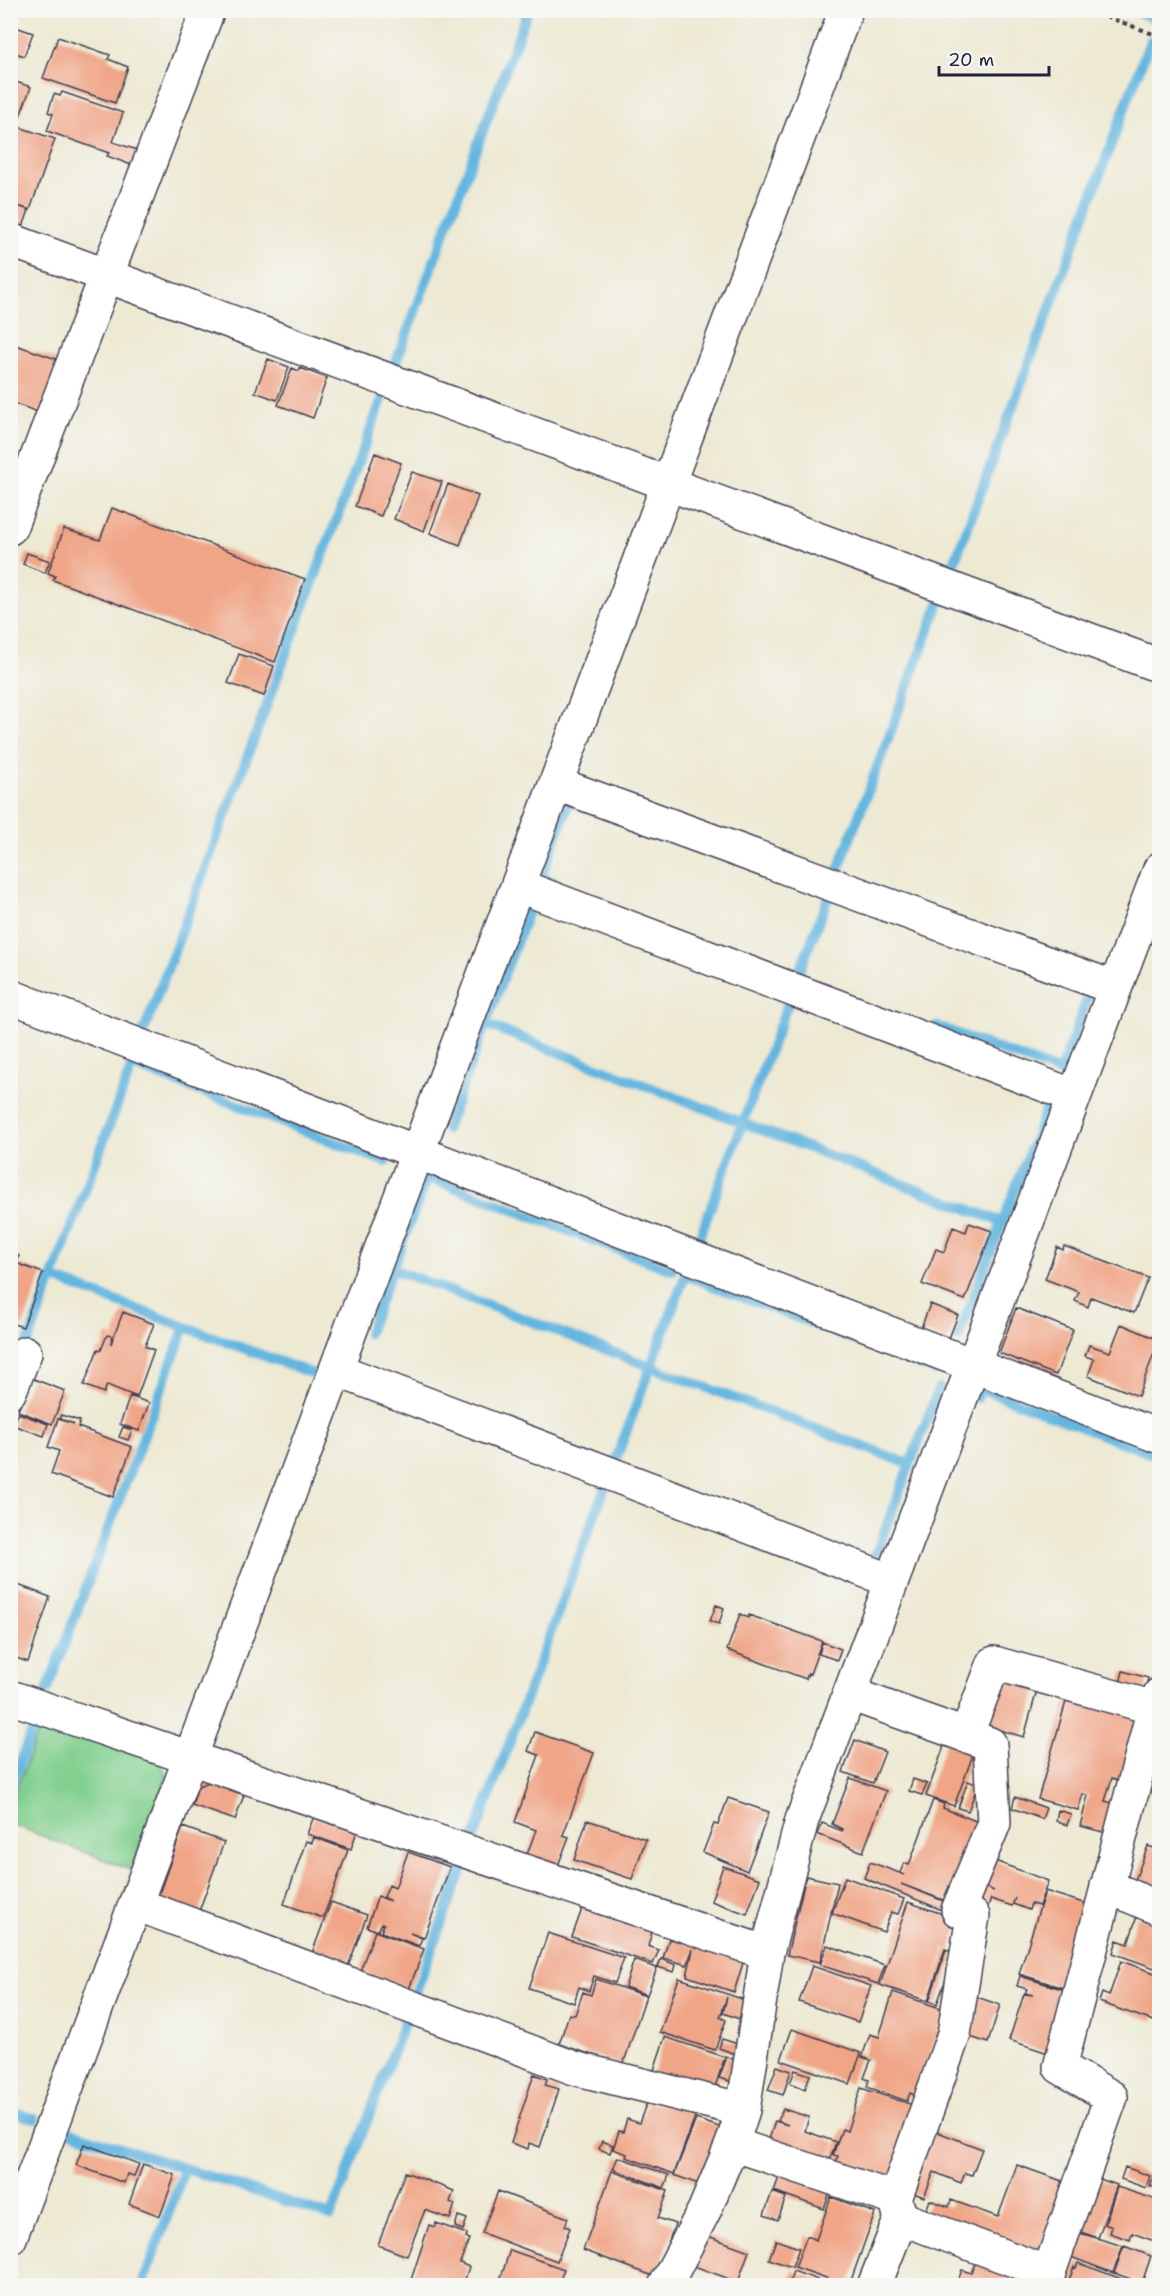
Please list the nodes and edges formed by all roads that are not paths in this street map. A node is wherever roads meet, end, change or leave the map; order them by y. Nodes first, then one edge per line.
1 (208, 10) edge
2 (846, 10) edge
3 (10, 240) edge
4 (107, 275) junction
5 (669, 485) junction
6 (10, 528) edge
7 (1160, 666) edge
8 (557, 784) junction
9 (1160, 869) edge
10 (519, 886) junction
11 (1115, 988) junction
12 (10, 996) edge
13 (1074, 1096) junction
14 (419, 1154) junction
15 (25, 1353) dead end
16 (973, 1367) junction
17 (338, 1370) junction
18 (10, 1391) edge
19 (1160, 1437) edge
20 (892, 1581) junction
21 (850, 1694) junction
22 (10, 1697) edge
23 (1156, 1701) edge
24 (966, 1736) junction
25 (191, 1758) junction
26 (1107, 1887) junction
27 (136, 1904) junction
28 (1160, 1909) edge
29 (767, 1953) junction
30 (743, 2110) junction
31 (732, 2144) junction
32 (898, 2209) junction
33 (10, 2238) edge
34 (1047, 2279) edge
35 (665, 2286) edge
36 (874, 2286) edge

1 - 4 street
2 - 5 street
3 - 4 street
4 - 5 street
4 - 6 street
5 - 7 street
5 - 8 street
8 - 10 street
8 - 11 street
9 - 11 street
10 - 13 street
10 - 14 street
11 - 13 street
12 - 14 street
13 - 16 street
14 - 16 street
14 - 17 street
15 - 18 street
16 - 19 street
16 - 20 street
17 - 20 street
17 - 25 street
20 - 21 street
21 - 24 street
21 - 29 street
22 - 25 street
23 - 24 street
23 - 26 street
24 - 32 street
25 - 27 street
25 - 29 street
26 - 28 street
26 - 34 street
27 - 30 street
27 - 33 street
29 - 30 street
30 - 31 street
31 - 32 street
31 - 35 street
32 - 34 street
32 - 36 street

